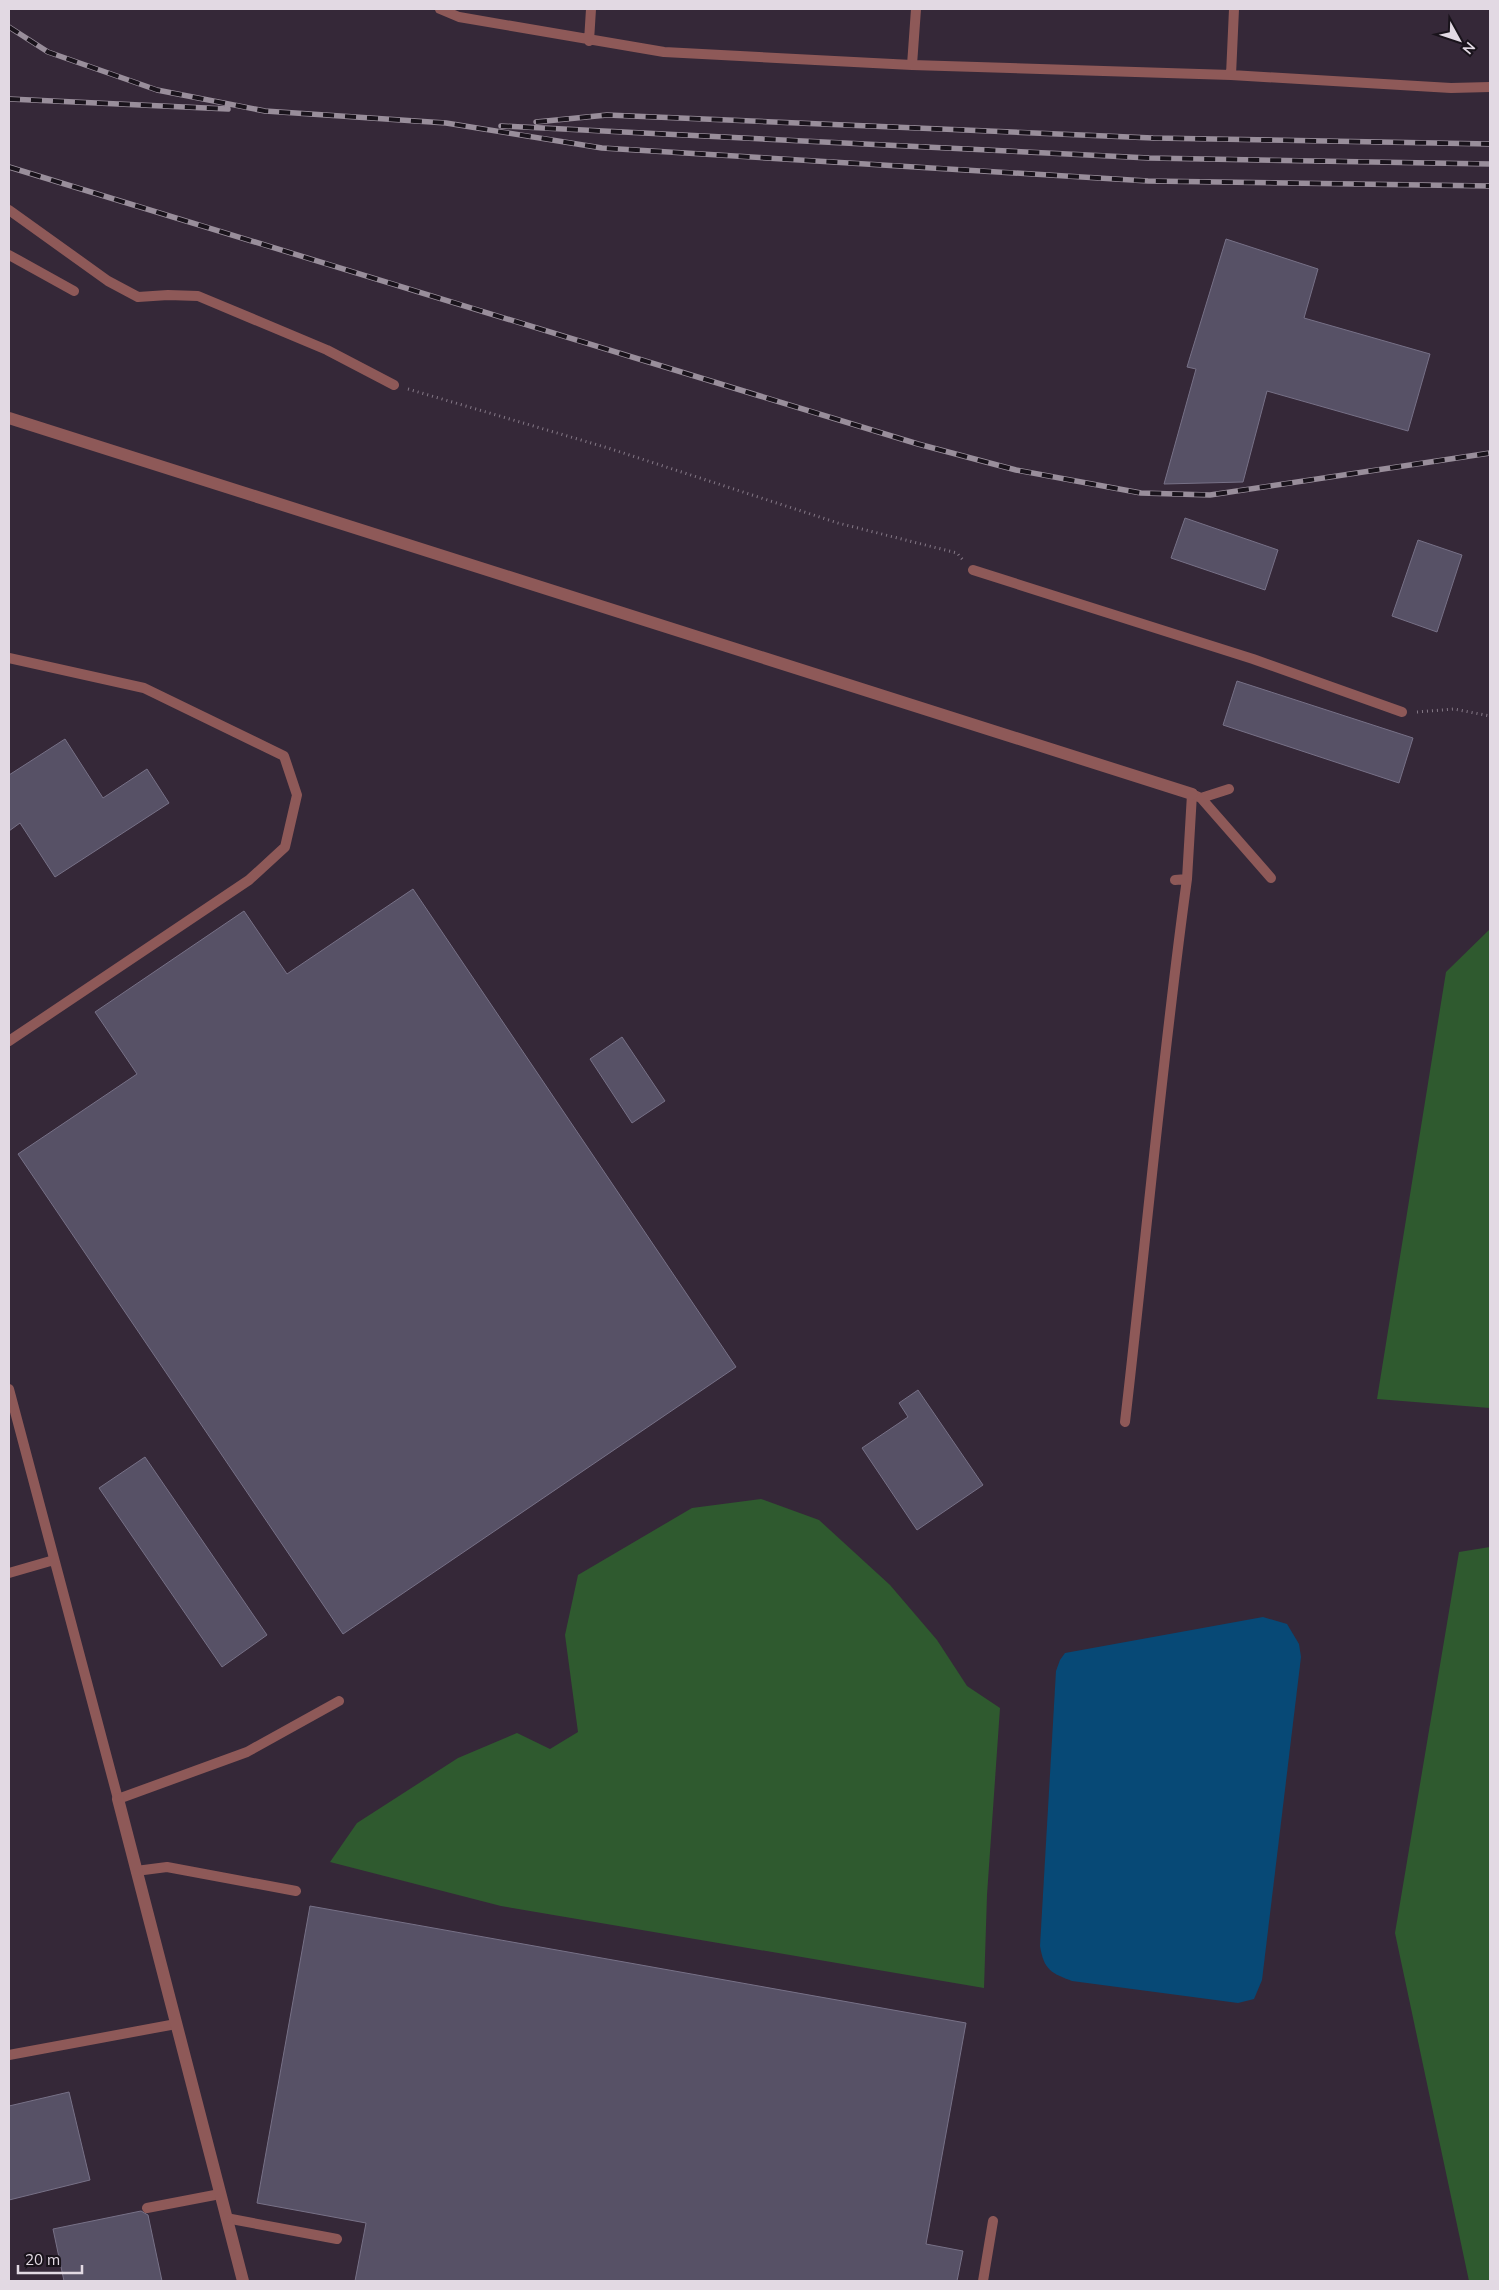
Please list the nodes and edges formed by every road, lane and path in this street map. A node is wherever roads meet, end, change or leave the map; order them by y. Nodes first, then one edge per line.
1 (440, 9) edge
2 (591, 9) edge
3 (916, 9) edge
4 (1234, 9) edge
5 (589, 41) junction
6 (912, 65) junction
7 (1231, 75) junction
8 (1490, 87) edge
9 (9, 210) edge
10 (9, 255) edge
11 (74, 291) dead end
12 (394, 385) joint
13 (9, 418) edge
14 (973, 570) joint
15 (9, 658) edge
16 (1402, 712) joint
17 (1490, 716) edge
18 (1229, 789) dead end
19 (1197, 796) junction
20 (1271, 878) dead end
21 (1187, 879) junction
22 (1176, 880) dead end
23 (9, 1042) edge
24 (9, 1388) edge
25 (1125, 1422) dead end
26 (54, 1560) junction
27 (9, 1574) edge
28 (338, 1701) dead end
29 (118, 1799) junction
30 (136, 1871) junction
31 (296, 1891) dead end
32 (176, 2024) junction
33 (9, 2054) edge
34 (220, 2194) junction
35 (147, 2208) dead end
36 (226, 2218) junction
37 (994, 2220) dead end
38 (337, 2239) dead end
39 (243, 2281) edge
40 (983, 2281) edge

1 - 5 lane
2 - 5 lane
3 - 6 lane
4 - 7 lane
5 - 6 lane
6 - 7 lane
7 - 8 lane
9 - 12 lane
10 - 11 lane
12 - 14 path
13 - 19 street
14 - 16 lane
15 - 23 lane
16 - 17 path
18 - 19 lane
19 - 20 lane
19 - 21 lane
21 - 22 lane
21 - 25 lane
24 - 26 lane
26 - 27 lane
26 - 29 lane
28 - 29 lane
29 - 30 street
30 - 31 lane
30 - 32 street
32 - 33 lane
32 - 34 street
34 - 35 lane
34 - 36 street
36 - 38 lane
36 - 39 street
37 - 40 lane

